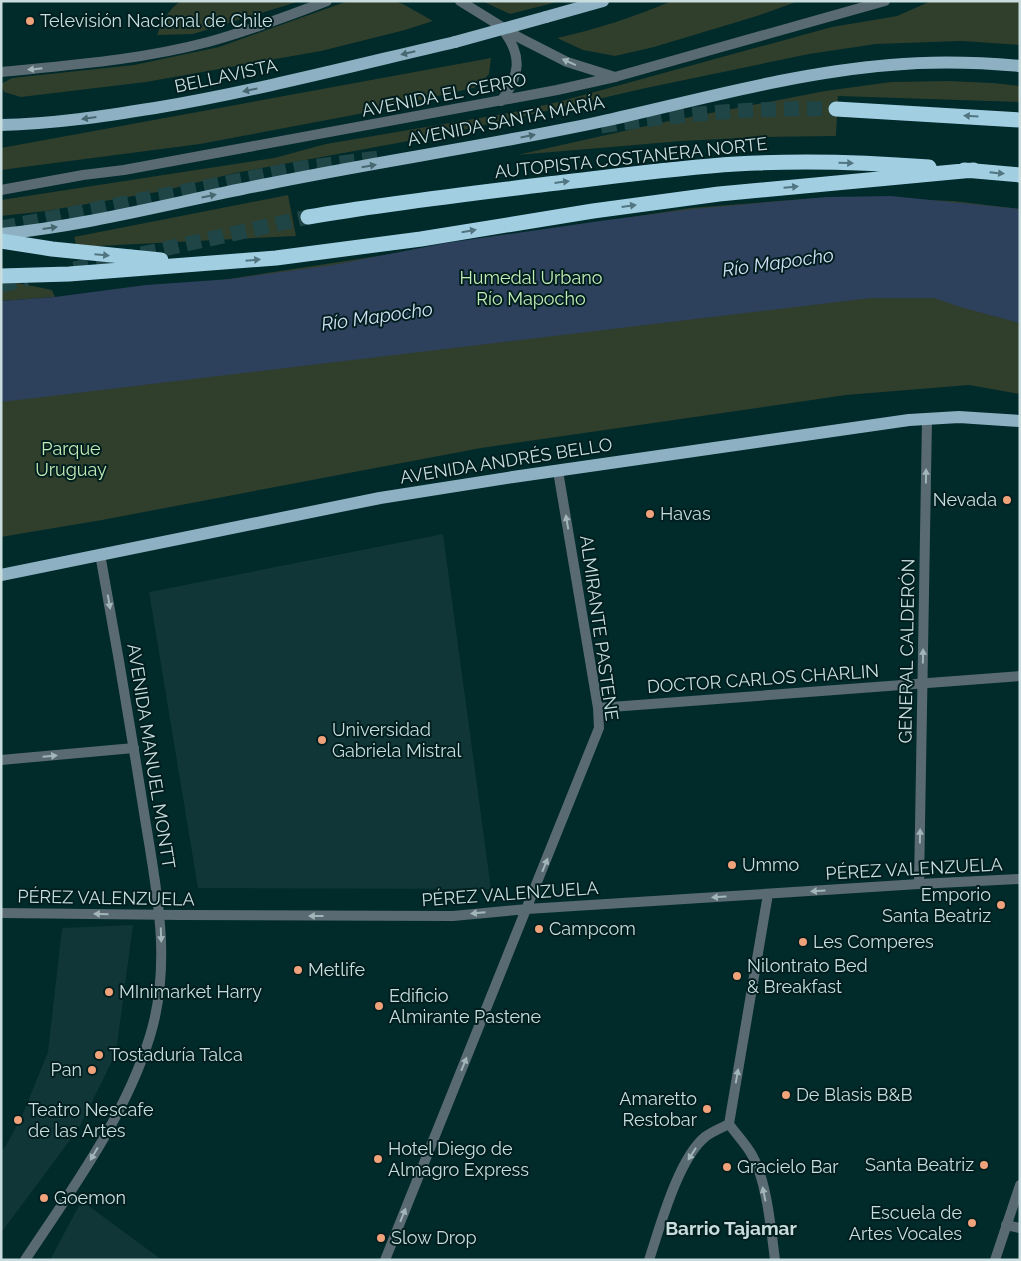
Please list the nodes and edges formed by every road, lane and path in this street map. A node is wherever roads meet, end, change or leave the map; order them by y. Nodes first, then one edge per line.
1 (327, 1) edge
2 (460, 1) edge
3 (603, 1) edge
4 (885, 1) edge
5 (498, 24) junction
6 (1020, 66) edge
7 (1, 72) edge
8 (615, 77) junction
9 (501, 101) junction
10 (836, 108) tunnel mouth
11 (1020, 120) edge
12 (1, 125) edge
13 (974, 170) junction
14 (1020, 176) edge
15 (1, 190) edge
16 (308, 217) tunnel mouth
17 (1, 234) edge
18 (1, 241) edge
19 (205, 263) junction
20 (1, 276) edge
21 (927, 419) junction
22 (1020, 421) edge
23 (558, 470) junction
24 (100, 554) junction
25 (1, 575) edge
26 (1020, 676) edge
27 (923, 683) junction
28 (598, 708) junction
29 (134, 748) junction
30 (1, 760) edge
31 (1020, 879) edge
32 (919, 884) junction
33 (768, 894) junction
34 (527, 909) junction
35 (1, 913) edge
36 (160, 915) junction
37 (729, 1124) junction
38 (1020, 1185) edge
39 (1006, 1225) junction
40 (1020, 1228) edge
41 (25, 1260) edge
42 (385, 1260) edge
43 (648, 1260) edge
44 (775, 1260) edge
45 (995, 1260) edge

1 -> 7 street, BELLAVISTA
2 - 5 street
3 -> 12 main road, BELLAVISTA, bridge
4 - 8 street, AVENIDA EL CERRO
8 -> 5 street
5 - 9 street
17 -> 6 main road, AVENIDA SANTA MARÍA
8 - 9 street, AVENIDA EL CERRO
9 - 15 street, AVENIDA EL CERRO
11 -> 10 highway
13 -> 14 highway, AUTOPISTA COSTANERA NORTE
16 -> 13 highway, AUTOPISTA COSTANERA NORTE
19 -> 13 highway
18 -> 19 highway
19 - 20 highway
21 - 22 main road, AVENIDA ANDRÉS BELLO
21 - 23 main road, AVENIDA ANDRÉS BELLO
27 -> 21 street, GENERAL CALDERÓN
23 - 24 main road, AVENIDA ANDRÉS BELLO
28 -> 23 street, ALMIRANTE PASTENE
24 - 25 main road, AVENIDA ANDRÉS BELLO
24 -> 29 street, AVENIDA MANUEL MONTT
26 - 27 street, DOCTOR CARLOS CHARLIN
27 - 28 street, DOCTOR CARLOS CHARLIN
32 -> 27 street, GENERAL CALDERÓN
34 -> 28 street, ALMIRANTE PASTENE
30 -> 29 street
29 - 36 street, AVENIDA MANUEL MONTT
31 - 32 street, PÉREZ VALENZUELA
32 -> 33 street, PÉREZ VALENZUELA
33 -> 34 street, PÉREZ VALENZUELA
37 -> 33 street
34 -> 36 street, PÉREZ VALENZUELA
42 -> 34 street, ALMIRANTE PASTENE
36 -> 35 street, PÉREZ VALENZUELA
36 -> 41 street, AVENIDA MANUEL MONTT
37 -> 43 street
44 -> 37 street
38 - 39 street
39 - 40 street
39 - 45 street

